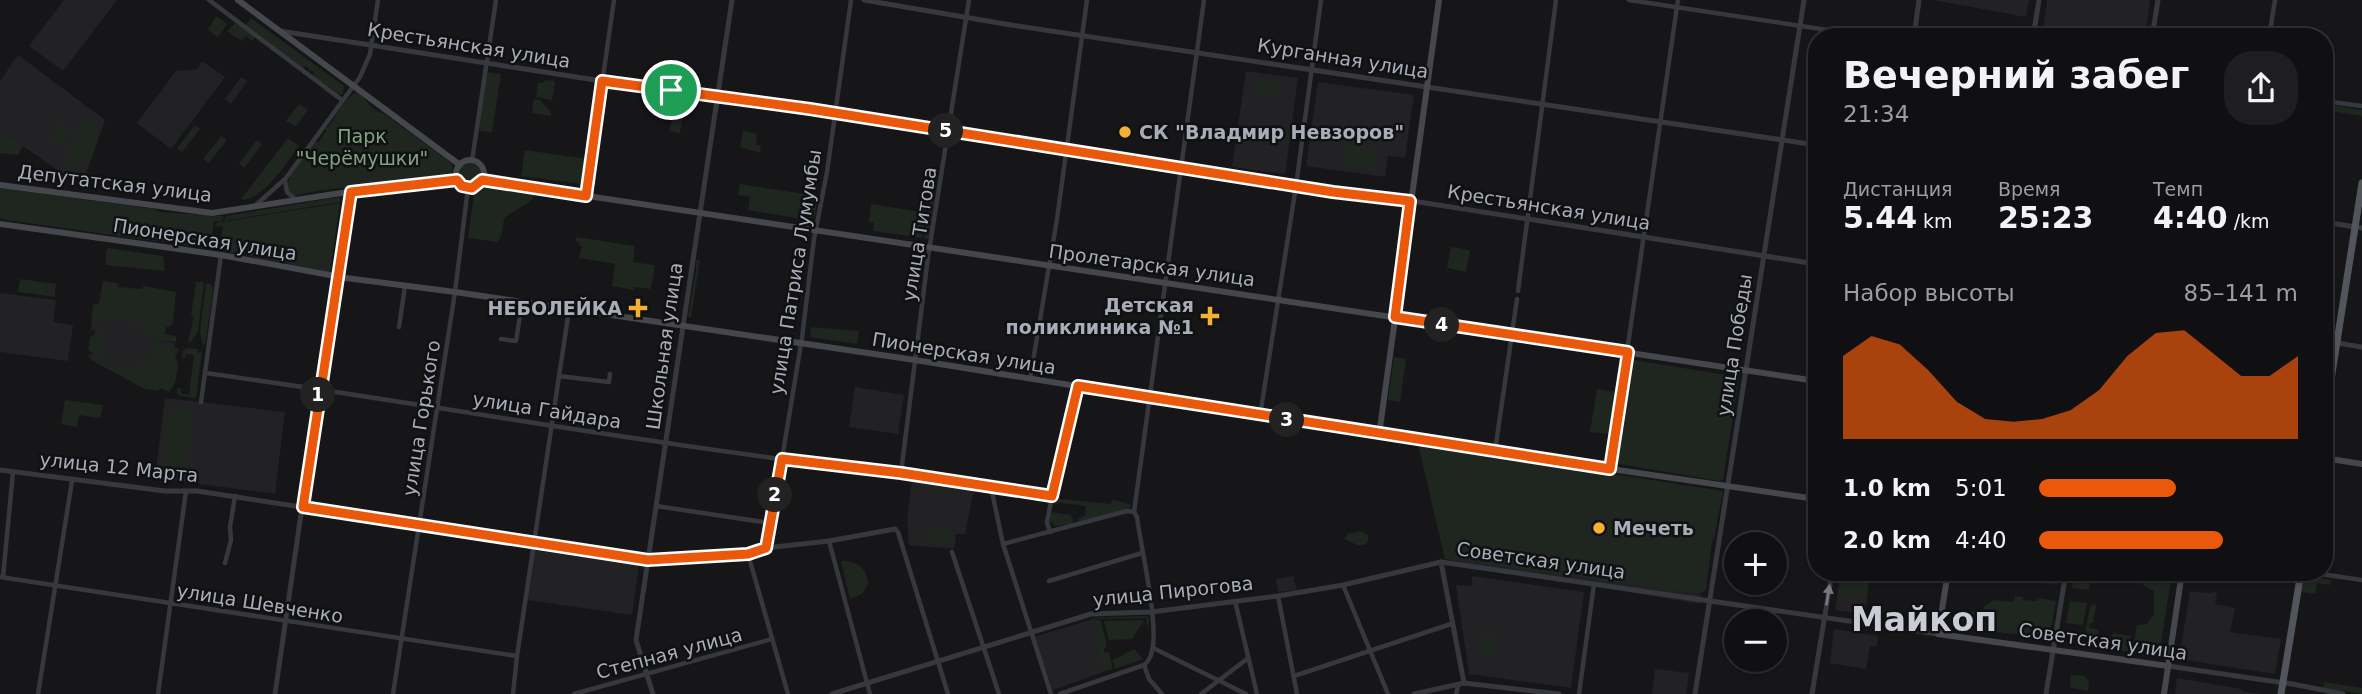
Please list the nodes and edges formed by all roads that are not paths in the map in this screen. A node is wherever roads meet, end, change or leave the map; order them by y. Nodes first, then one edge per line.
1 (209, 0) edge
2 (238, 0) edge
3 (379, 0) edge
4 (496, 0) edge
5 (614, 0) edge
6 (732, 0) edge
7 (851, 0) edge
8 (864, 0) edge
9 (969, 0) edge
10 (1087, 0) edge
11 (1204, 0) edge
12 (1321, 0) edge
13 (1439, 0) edge
14 (1556, 0) edge
15 (1629, 0) edge
16 (1678, 0) edge
17 (1804, 0) edge
18 (1919, 0) edge
19 (2039, 0) edge
20 (2158, 0) edge
21 (2275, 0) edge
22 (1677, 8) junction
23 (967, 17) junction
24 (1801, 26) junction
25 (1814, 28) edge
26 (1914, 28) edge
27 (2034, 28) edge
28 (2153, 28) edge
29 (2270, 28) edge
30 (280, 30) junction
31 (1082, 34) junction
32 (372, 46) junction
33 (1196, 52) junction
34 (486, 63) junction
35 (1312, 68) junction
36 (602, 81) junction
37 (353, 85) junction
38 (1427, 87) junction
39 (718, 97) junction
40 (342, 100) junction
41 (2333, 102) edge
42 (1543, 104) junction
43 (2362, 106) edge
44 (835, 114) junction
45 (1661, 122) junction
46 (949, 131) junction
47 (1782, 140) junction
48 (1808, 144) edge
49 (1066, 149) junction
50 (472, 161) junction
51 (460, 165) junction
52 (1182, 168) junction
53 (286, 178) junction
54 (457, 180) junction
55 (482, 180) junction
56 (2362, 183) edge
57 (0, 185) edge
58 (1296, 186) junction
59 (468, 188) junction
60 (351, 192) junction
61 (586, 196) junction
62 (295, 199) junction
63 (1410, 201) junction
64 (256, 205) junction
65 (699, 213) junction
66 (1527, 220) junction
67 (2333, 223) edge
68 (0, 224) edge
69 (2359, 227) edge
70 (817, 231) junction
71 (1645, 238) junction
72 (930, 248) junction
73 (220, 255) junction
74 (1765, 256) junction
75 (1808, 263) edge
76 (1049, 265) junction
77 (339, 277) junction
78 (1165, 282) junction
79 (405, 286) junction
80 (1518, 290) dead end
81 (454, 292) junction
82 (1278, 299) junction
83 (1517, 299) dead end
84 (522, 303) junction
85 (569, 310) junction
86 (1395, 317) junction
87 (399, 327) dead end
88 (684, 327) junction
89 (1511, 335) junction
90 (501, 339) dead end
91 (2333, 341) edge
92 (2337, 343) junction
93 (801, 344) junction
94 (2362, 347) edge
95 (1628, 352) junction
96 (915, 360) junction
97 (2333, 368) edge
98 (1746, 371) junction
99 (205, 373) junction
100 (610, 374) dead end
101 (559, 376) junction
102 (1031, 379) junction
103 (1808, 380) edge
104 (1078, 386) junction
105 (319, 389) junction
106 (1150, 398) junction
107 (201, 402) dead end
108 (437, 407) junction
109 (1260, 416) junction
110 (552, 425) junction
111 (1379, 435) junction
112 (666, 443) junction
113 (1495, 451) junction
114 (782, 459) junction
115 (2333, 459) edge
116 (2362, 464) edge
117 (1610, 469) junction
118 (0, 470) edge
119 (13, 472) junction
120 (901, 473) junction
121 (72, 481) junction
122 (1728, 486) junction
123 (991, 487) junction
124 (186, 491) junction
125 (235, 496) junction
126 (1052, 496) junction
127 (1808, 498) edge
128 (656, 506) junction
129 (303, 507) junction
130 (1134, 512) junction
131 (770, 523) junction
132 (419, 524) junction
133 (895, 529) joint
134 (1050, 532) junction
135 (829, 541) junction
136 (534, 542) junction
137 (1003, 544) junction
138 (766, 548) junction
139 (952, 552) dead end
140 (1142, 553) junction
141 (748, 554) junction
142 (648, 560) junction
143 (225, 562) dead end
144 (1441, 562) junction
145 (2333, 576) edge
146 (1, 577) edge
147 (2362, 580) edge
148 (1049, 581) dead end
149 (1830, 581) edge
150 (1947, 581) edge
151 (2065, 581) edge
152 (2181, 581) edge
153 (2300, 581) edge
154 (1594, 584) junction
155 (57, 585) junction
156 (1343, 585) junction
157 (1278, 596) junction
158 (1235, 601) junction
159 (1710, 601) junction
160 (172, 603) junction
161 (1151, 612) junction
162 (1824, 618) junction
163 (285, 621) junction
164 (1451, 624) junction
165 (1030, 632) junction
166 (1938, 634) junction
167 (402, 639) junction
168 (772, 639) junction
169 (984, 646) junction
170 (1153, 648) junction
171 (2054, 649) junction
172 (1370, 651) junction
173 (517, 656) junction
174 (1247, 659) junction
175 (938, 660) junction
176 (1144, 664) junction
177 (2168, 666) junction
178 (647, 673) junction
179 (1294, 676) junction
180 (1219, 681) junction
181 (2283, 682) junction
182 (867, 683) junction
183 (1461, 684) junction
184 (1231, 687) junction
185 (1513, 691) edge
186 (38, 694) edge
187 (158, 694) edge
188 (275, 694) edge
189 (393, 694) edge
190 (513, 694) edge
191 (574, 694) edge
192 (653, 694) edge
193 (788, 694) edge
194 (832, 694) edge
195 (870, 694) edge
196 (948, 694) edge
197 (999, 694) edge
198 (1051, 694) edge
199 (1060, 694) edge
200 (1161, 694) edge
201 (1201, 694) edge
202 (1231, 694) edge
203 (1246, 694) edge
204 (1256, 694) edge
205 (1297, 694) edge
206 (1388, 694) edge
207 (1414, 694) edge
208 (1456, 694) edge
209 (1553, 694) edge
210 (1559, 694) edge
211 (1579, 694) edge
212 (1695, 694) edge
213 (1812, 694) edge
214 (2046, 694) edge
215 (2164, 694) edge
216 (2281, 694) edge
217 (2343, 694) edge

1 - 40 street
2 - 30 main road
3 - 32 street
4 - 34 street
5 - 36 street
6 - 39 street, Школьная улица
7 - 44 street, улица Патриса Лумумбы
8 - 23 street, Курганная улица
9 - 23 street, улица Титова
10 - 31 street
11 - 33 street
12 - 35 street
13 - 38 main road
14 - 42 street
15 - 22 street
16 - 22 street
17 - 24 street, улица Победы
18 - 26 street
19 - 27 street
20 - 28 street
21 - 29 street
22 - 24 street
22 - 45 street
23 - 31 street, Курганная улица
23 - 46 street, улица Титова
24 - 25 street
24 - 47 street, улица Победы
30 - 32 street, Крестьянская улица
30 - 37 main road
31 - 33 street, Курганная улица
31 - 49 street
32 - 34 street, Крестьянская улица
32 - 37 street
33 - 35 street, Курганная улица
33 - 52 street
34 - 36 street, Крестьянская улица
34 - 50 street
35 - 38 street, Курганная улица
35 - 58 street
36 - 39 street, Крестьянская улица
36 - 61 street
37 - 40 street
37 - 51 main road
38 - 42 street, Курганная улица
38 - 63 main road
39 - 44 street, Крестьянская улица
39 - 65 street, Школьная улица
40 - 53 street
41 - 43 street
42 - 45 street, Курганная улица
42 - 66 street
44 - 46 street, Крестьянская улица
44 - 70 street, улица Патриса Лумумбы
45 - 47 street, Курганная улица
45 - 71 street
46 - 49 street, Крестьянская улица
46 - 72 street, улица Титова
47 - 48 street, Курганная улица
47 - 74 street, улица Победы
49 - 52 street, Крестьянская улица
49 - 76 street
50 - 51 main road
50 - 55 main road
51 - 54 main road
52 - 58 street, Крестьянская улица
52 - 78 street
53 - 62 street
53 - 64 street
54 - 59 main road
54 - 60 main road
55 - 59 main road
55 - 61 main road, Пролетарская улица
56 - 69 main road
57 - 64 main road, Депутатская улица
58 - 63 street, Крестьянская улица
58 - 82 street
59 - 81 street, улица Горького
60 - 62 main road, Депутатская улица
60 - 77 main road
61 - 65 main road, Пролетарская улица
62 - 64 main road, Депутатская улица
63 - 66 street, Крестьянская улица
63 - 86 main road
65 - 70 main road, Пролетарская улица
65 - 88 street, Школьная улица
66 - 71 street, Крестьянская улица
66 - 80 street
67 - 69 street
68 - 73 main road, Пионерская улица
69 - 92 main road
70 - 72 main road, Пролетарская улица
70 - 93 street, улица Патриса Лумумбы
71 - 74 street, Крестьянская улица
71 - 95 street
72 - 76 main road, Пролетарская улица
72 - 96 street, улица Титова
73 - 77 main road, Пионерская улица
73 - 99 street
74 - 75 street, Крестьянская улица
74 - 98 street, улица Победы
76 - 78 main road, Пролетарская улица
76 - 102 street
77 - 79 main road, Пионерская улица
77 - 105 street
78 - 82 main road, Пролетарская улица
78 - 106 street
79 - 81 main road, Пионерская улица
79 - 87 street
81 - 84 main road, Пионерская улица
81 - 108 street, улица Горького
82 - 86 main road, Пролетарская улица
82 - 109 street
83 - 89 street
84 - 85 main road, Пионерская улица
84 - 90 street
85 - 88 main road, Пионерская улица
85 - 101 street
86 - 89 main road, Пролетарская улица
86 - 111 main road
88 - 93 main road, Пионерская улица
88 - 112 street, Школьная улица
89 - 95 main road, Пролетарская улица
89 - 113 street
91 - 92 street
92 - 94 street
92 - 97 main road
93 - 96 main road, Пионерская улица
93 - 114 street, улица Патриса Лумумбы
95 - 98 main road, Пролетарская улица
95 - 117 street
96 - 102 main road, Пионерская улица
96 - 120 street, улица Титова
98 - 103 main road, Пролетарская улица
98 - 122 street, улица Победы
99 - 105 street, улица Гайдара
99 - 107 street
100 - 101 street
101 - 110 street
102 - 104 main road, Пионерская улица
104 - 106 main road, Пионерская улица
104 - 126 street
105 - 108 street, улица Гайдара
105 - 129 street
106 - 109 main road, Пионерская улица
106 - 130 street
108 - 110 street, улица Гайдара
108 - 132 street, улица Горького
109 - 111 main road, Пионерская улица
110 - 112 street, улица Гайдара
110 - 136 street
111 - 113 main road, Пионерская улица
112 - 114 street, улица Гайдара
112 - 128 street, Школьная улица
113 - 117 main road, Пионерская улица
114 - 120 street, улица Гайдара
114 - 131 street, улица Патриса Лумумбы
115 - 116 main road
117 - 122 main road, Пионерская улица
118 - 119 street, улица 12 Марта
119 - 121 street, улица 12 Марта
119 - 146 street
120 - 123 street, улица Гайдара
121 - 124 street, улица 12 Марта
121 - 155 street
122 - 127 main road, Пионерская улица
122 - 159 street, улица Победы
123 - 126 street, улица Гайдара
123 - 137 street
124 - 125 street, улица 12 Марта
124 - 160 street
125 - 129 street, улица 12 Марта
125 - 143 street
126 - 134 street
128 - 131 street
128 - 142 street, Школьная улица
129 - 132 street, улица 12 Марта
129 - 163 street
130 - 134 street
130 - 140 street
131 - 138 street, улица Патриса Лумумбы
132 - 136 street, улица 12 Марта
132 - 167 street, улица Горького
133 - 135 street, улица 12 Марта
133 - 175 street
134 - 137 street
135 - 138 street, улица 12 Марта
135 - 182 street
136 - 142 street, улица 12 Марта
136 - 173 street
137 - 165 street
138 - 141 street, улица 12 Марта
139 - 169 street
140 - 148 street
140 - 161 street
141 - 142 street, улица 12 Марта
141 - 168 street
142 - 178 street, Школьная улица
144 - 154 street, Советская улица
144 - 156 street, улица Пирогова
144 - 164 street
145 - 147 street
146 - 155 street, улица Шевченко
162 -> 149 street
150 - 166 main road
151 - 171 street
152 - 177 main road
153 - 181 main road
154 - 159 street, Советская улица
154 - 211 street
155 - 160 street, улица Шевченко
155 - 186 street
156 - 157 street, улица Пирогова
156 - 172 street
157 - 158 street, улица Пирогова
157 - 179 street
158 - 161 street, улица Пирогова
158 - 174 street
159 - 162 street, Советская улица
159 - 212 street, улица Победы
160 - 163 street, улица Шевченко
160 - 187 street
161 - 165 street, улица Пирогова
161 - 170 street
162 - 166 street, Советская улица
162 - 213 street
163 - 167 street, улица Шевченко
163 - 188 street
164 - 172 street
164 - 183 street
165 - 169 street, улица Пирогова
165 - 198 street
166 - 171 main road, Советская улица
167 - 173 street, улица Шевченко
167 - 189 street, улица Горького
168 - 178 street, Степная улица
168 - 193 street
169 - 175 street, улица Пирогова
169 - 197 street
170 - 176 street
170 - 180 street
171 - 177 main road, Советская улица
171 - 214 street
172 - 179 street
172 - 206 street
173 - 190 street
174 - 180 street
174 - 204 street
175 - 182 street, улица Пирогова
175 - 196 street
176 - 199 street
176 - 200 street
177 - 181 street, Советская улица
177 - 215 main road
178 - 191 street, Степная улица
178 - 192 street, Школьная улица
179 - 205 street
180 - 184 street
180 - 201 street
181 - 216 main road
181 - 217 street, Советская улица
182 - 194 street, улица Пирогова
182 - 195 street
183 - 185 street
183 - 207 street
183 - 208 street
184 - 202 street
184 - 203 street
185 - 209 street
209 - 210 street

